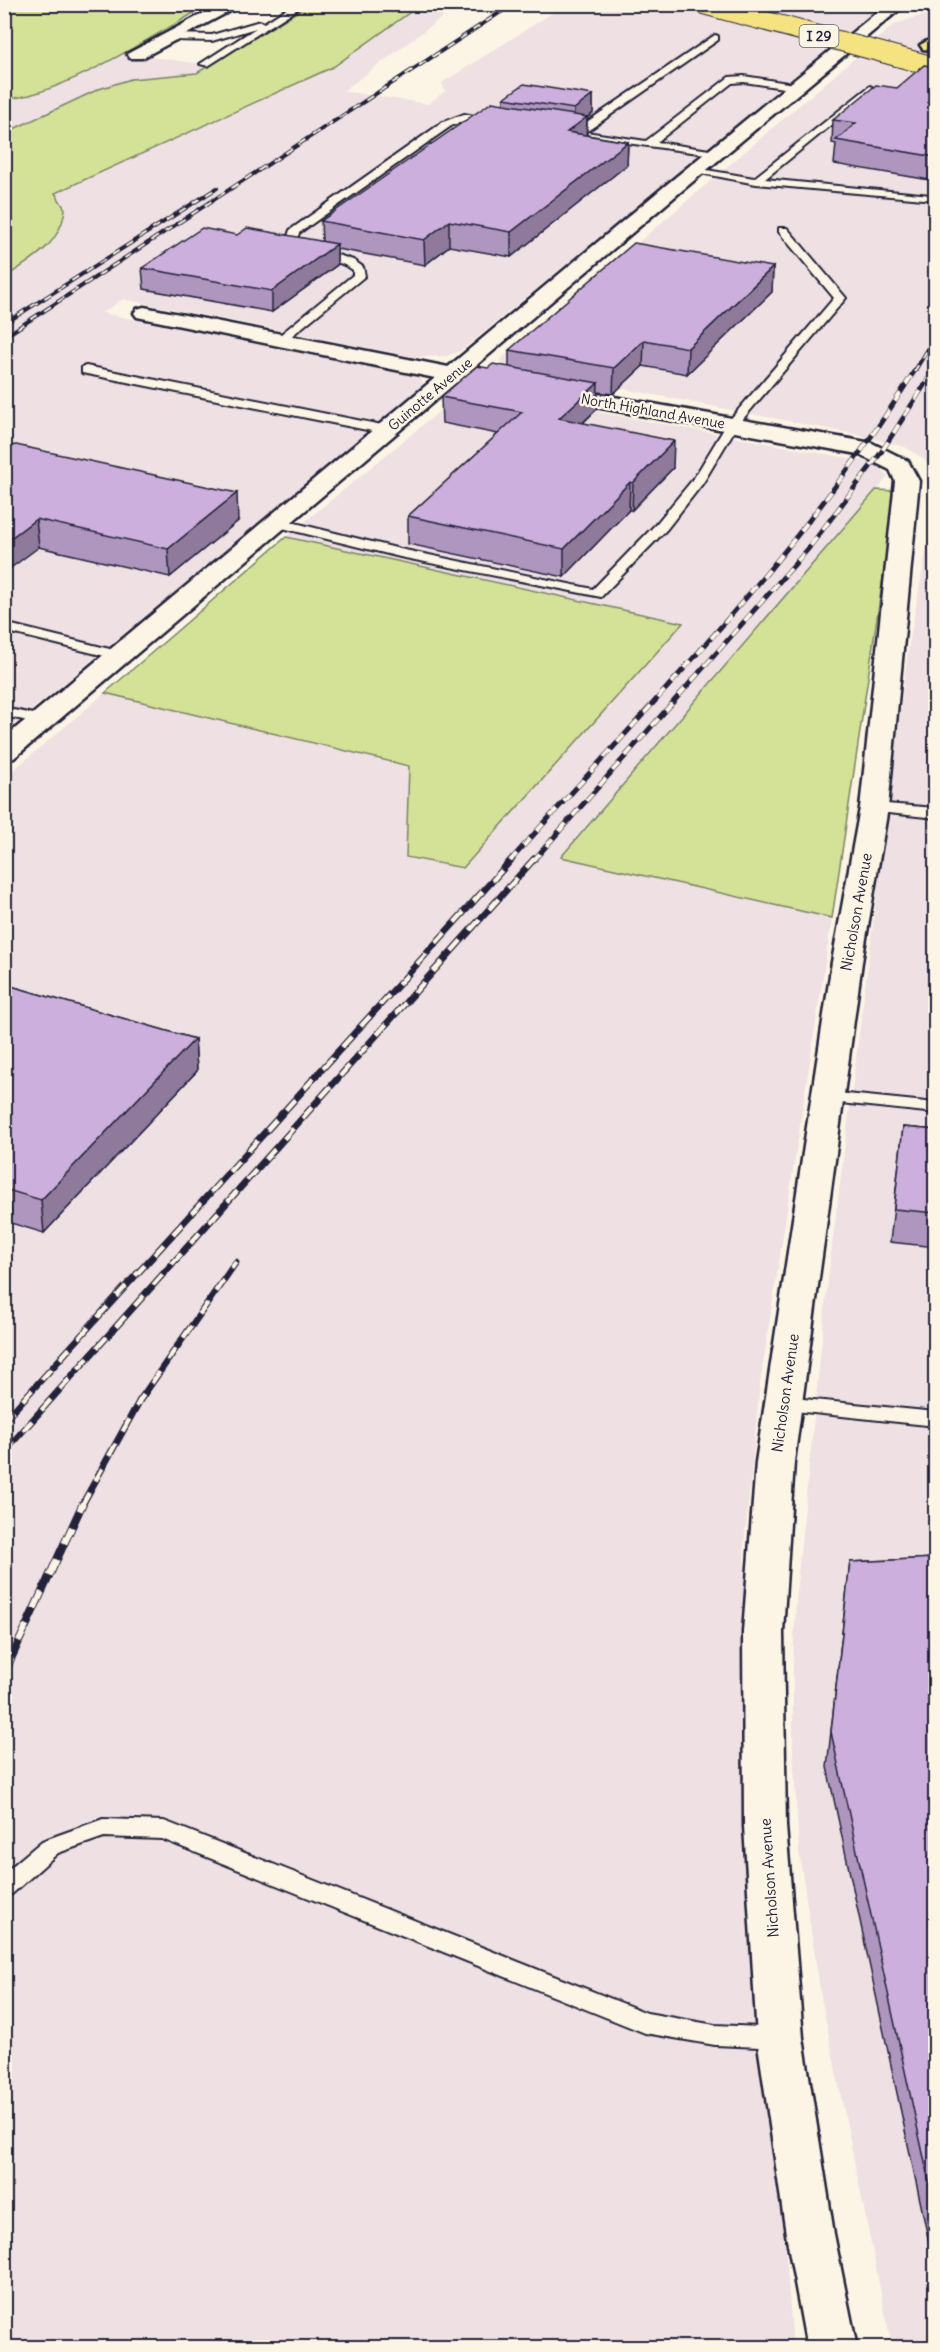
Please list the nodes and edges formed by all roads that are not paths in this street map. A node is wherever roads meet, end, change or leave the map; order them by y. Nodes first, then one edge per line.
1 (235, 4) edge
2 (301, 4) edge
3 (702, 4) edge
4 (898, 4) edge
5 (281, 18) junction
6 (843, 22) dead end
7 (886, 33) dead end
8 (174, 37) junction
9 (715, 38) dead end
10 (908, 39) dead end
11 (933, 45) edge
12 (136, 54) dead end
13 (205, 64) dead end
14 (936, 67) edge
15 (798, 87) junction
16 (870, 89) edge
17 (501, 121) edge
18 (556, 130) edge
19 (578, 133) junction
20 (648, 144) junction
21 (716, 154) junction
22 (695, 171) junction
23 (756, 182) junction
24 (931, 198) dead end
25 (783, 230) dead end
26 (144, 313) dead end
27 (279, 342) junction
28 (86, 370) dead end
29 (452, 375) junction
30 (505, 384) edge
31 (527, 388) edge
32 (732, 425) junction
33 (387, 430) junction
34 (880, 454) joint
35 (279, 523) junction
36 (4, 627) edge
37 (120, 656) junction
38 (4, 712) edge
39 (43, 720) junction
40 (4, 752) edge
41 (874, 808) junction
42 (936, 813) edge
43 (827, 1097) junction
44 (936, 1108) edge
45 (783, 1404) junction
46 (936, 1419) edge
47 (4, 1887) edge
48 (780, 2038) junction
49 (832, 2348) edge

1 - 8 street
2 - 5 lane
3 - 14 highway, I 29, bridge
4 - 15 street, Guinotte Avenue
5 - 8 lane
5 - 13 lane
6 - 7 highway, I 29
8 - 12 street
9 - 19 lane
10 - 11 highway
15 - 20 lane
15 - 21 street, Guinotte Avenue
16 - 23 lane
17 - 27 lane
18 - 19 lane
19 - 20 lane
20 - 21 lane
21 - 22 street, Guinotte Avenue
22 - 23 lane
22 - 29 street, Guinotte Avenue
23 - 24 lane
25 - 32 lane
26 - 27 street
27 - 29 street
28 - 33 lane
29 - 30 street
29 - 33 street, Guinotte Avenue
31 - 32 street, North Highland Avenue
32 - 34 street, North Highland Avenue
32 - 35 lane
33 - 35 street, Guinotte Avenue
34 - 41 street, Nicholson Avenue
35 - 37 street, Guinotte Avenue
36 - 37 lane
37 - 39 street, Guinotte Avenue
38 - 39 lane
39 - 40 street, Guinotte Avenue
41 - 42 lane
41 - 43 street, Nicholson Avenue
43 - 44 lane
43 - 45 street, Nicholson Avenue
45 - 46 lane
45 - 48 street, Nicholson Avenue
47 - 48 lane
48 - 49 street, Nicholson Avenue

